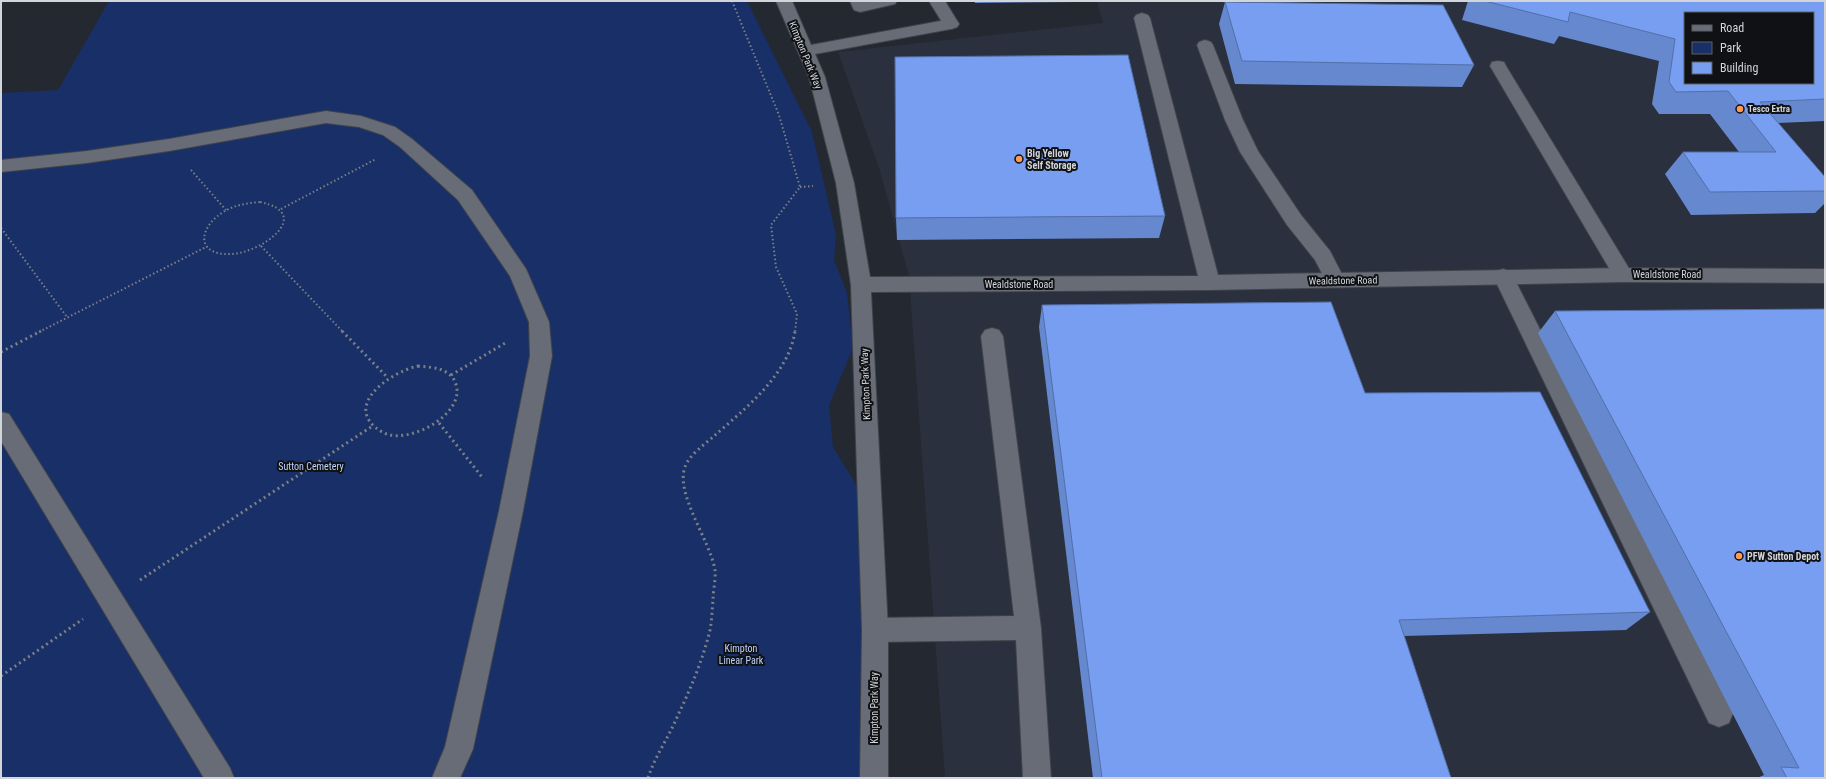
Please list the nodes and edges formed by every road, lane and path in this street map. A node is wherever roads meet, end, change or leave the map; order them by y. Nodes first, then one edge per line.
1 (732, 1) edge
2 (784, 1) edge
3 (858, 1) edge
4 (889, 1) edge
5 (937, 1) edge
6 (1142, 18) dead end
7 (1205, 45) dead end
8 (806, 51) junction
9 (1498, 66) dead end
10 (406, 143) junction
11 (169, 145) junction
12 (1, 166) edge
13 (281, 209) junction
14 (226, 210) junction
15 (1, 228) edge
16 (261, 246) junction
17 (206, 247) junction
18 (1623, 275) junction
19 (1503, 276) junction
20 (1825, 276) edge
21 (1335, 280) junction
22 (1210, 283) junction
23 (861, 285) junction
24 (66, 317) junction
25 (539, 322) junction
26 (992, 336) dead end
27 (1, 352) edge
28 (451, 375) junction
29 (388, 378) junction
30 (1, 420) edge
31 (439, 422) junction
32 (374, 425) junction
33 (511, 511) junction
34 (112, 599) junction
35 (1028, 628) junction
36 (875, 630) junction
37 (1, 676) edge
38 (1719, 713) dead end
39 (220, 778) edge
40 (446, 778) edge
41 (648, 778) edge
42 (874, 778) edge
43 (1038, 778) edge

1 - 41 path
2 - 8 street, Kimpton Park Way
3 - 4 street
5 - 8 street
6 - 22 street
7 - 21 street
8 - 23 street, Kimpton Park Way
9 - 18 street
10 - 11 street
10 - 13 path
10 - 25 street
11 - 12 street
11 - 14 path
13 - 14 path
13 - 16 path
14 - 17 path
15 - 24 path
16 - 17 path
16 - 29 path
17 - 24 path
18 - 19 street, Wealdstone Road
18 - 20 street, Wealdstone Road
19 - 21 street, Wealdstone Road
19 - 38 street
21 - 22 street, Wealdstone Road
22 - 23 street, Wealdstone Road
23 - 36 street, Kimpton Park Way
24 - 27 path
25 - 28 path
25 - 33 street
26 - 35 street
28 - 29 path
28 - 31 path
29 - 32 path
30 - 34 street
31 - 32 path
31 - 33 path
32 - 34 path
33 - 40 street
34 - 37 path
34 - 39 street
35 - 36 street
35 - 43 street
36 - 42 street, Kimpton Park Way

